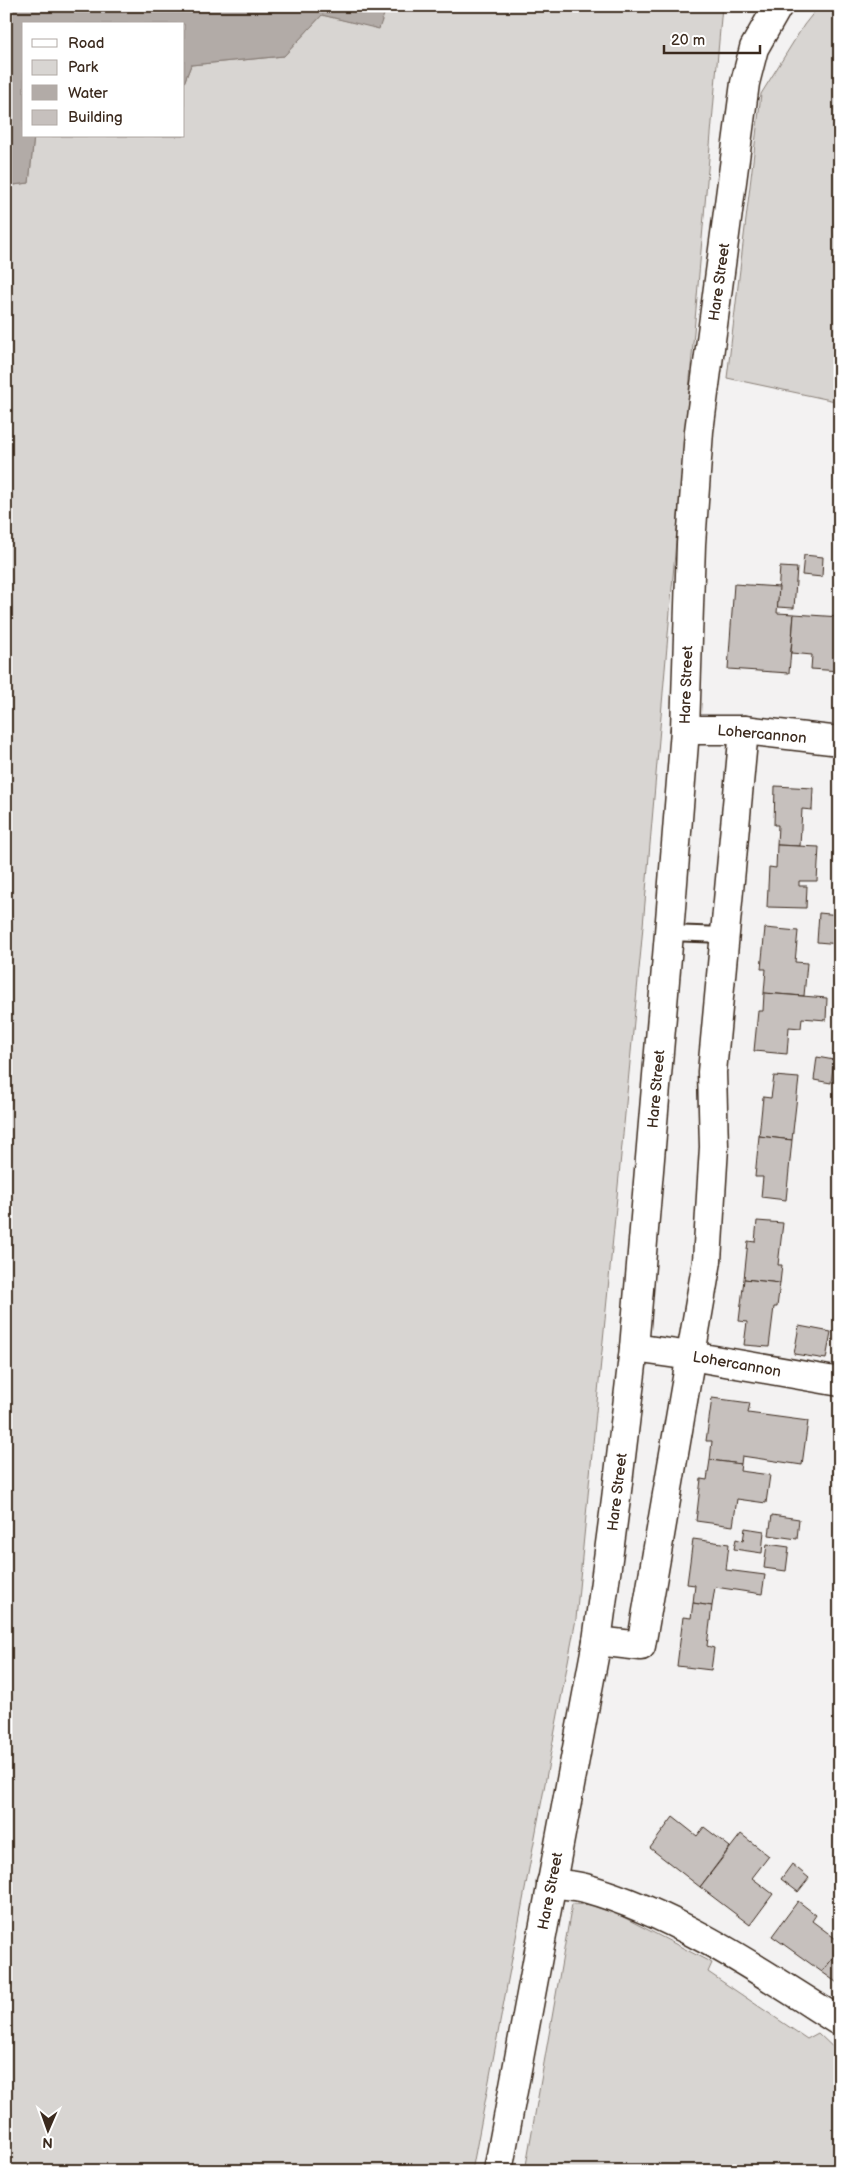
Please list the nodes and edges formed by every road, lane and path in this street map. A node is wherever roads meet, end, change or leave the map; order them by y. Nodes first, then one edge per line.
1 (778, 6) edge
2 (685, 730) junction
3 (744, 730) junction
4 (840, 741) edge
5 (669, 932) junction
6 (724, 935) junction
7 (634, 1348) junction
8 (691, 1356) junction
9 (840, 1382) edge
10 (597, 1641) junction
11 (551, 1883) junction
12 (840, 2022) edge
13 (498, 2171) edge

1 - 2 street, Hare Street
2 - 3 street, Lohercannon
2 - 5 street, Hare Street
3 - 4 street, Lohercannon
3 - 6 street
5 - 6 lane
5 - 7 street, Hare Street
6 - 8 street
7 - 8 street, Lohercannon
7 - 10 street, Hare Street
8 - 9 street, Lohercannon
8 - 10 street
10 - 11 street, Hare Street
11 - 12 street
11 - 13 street, Hare Street

